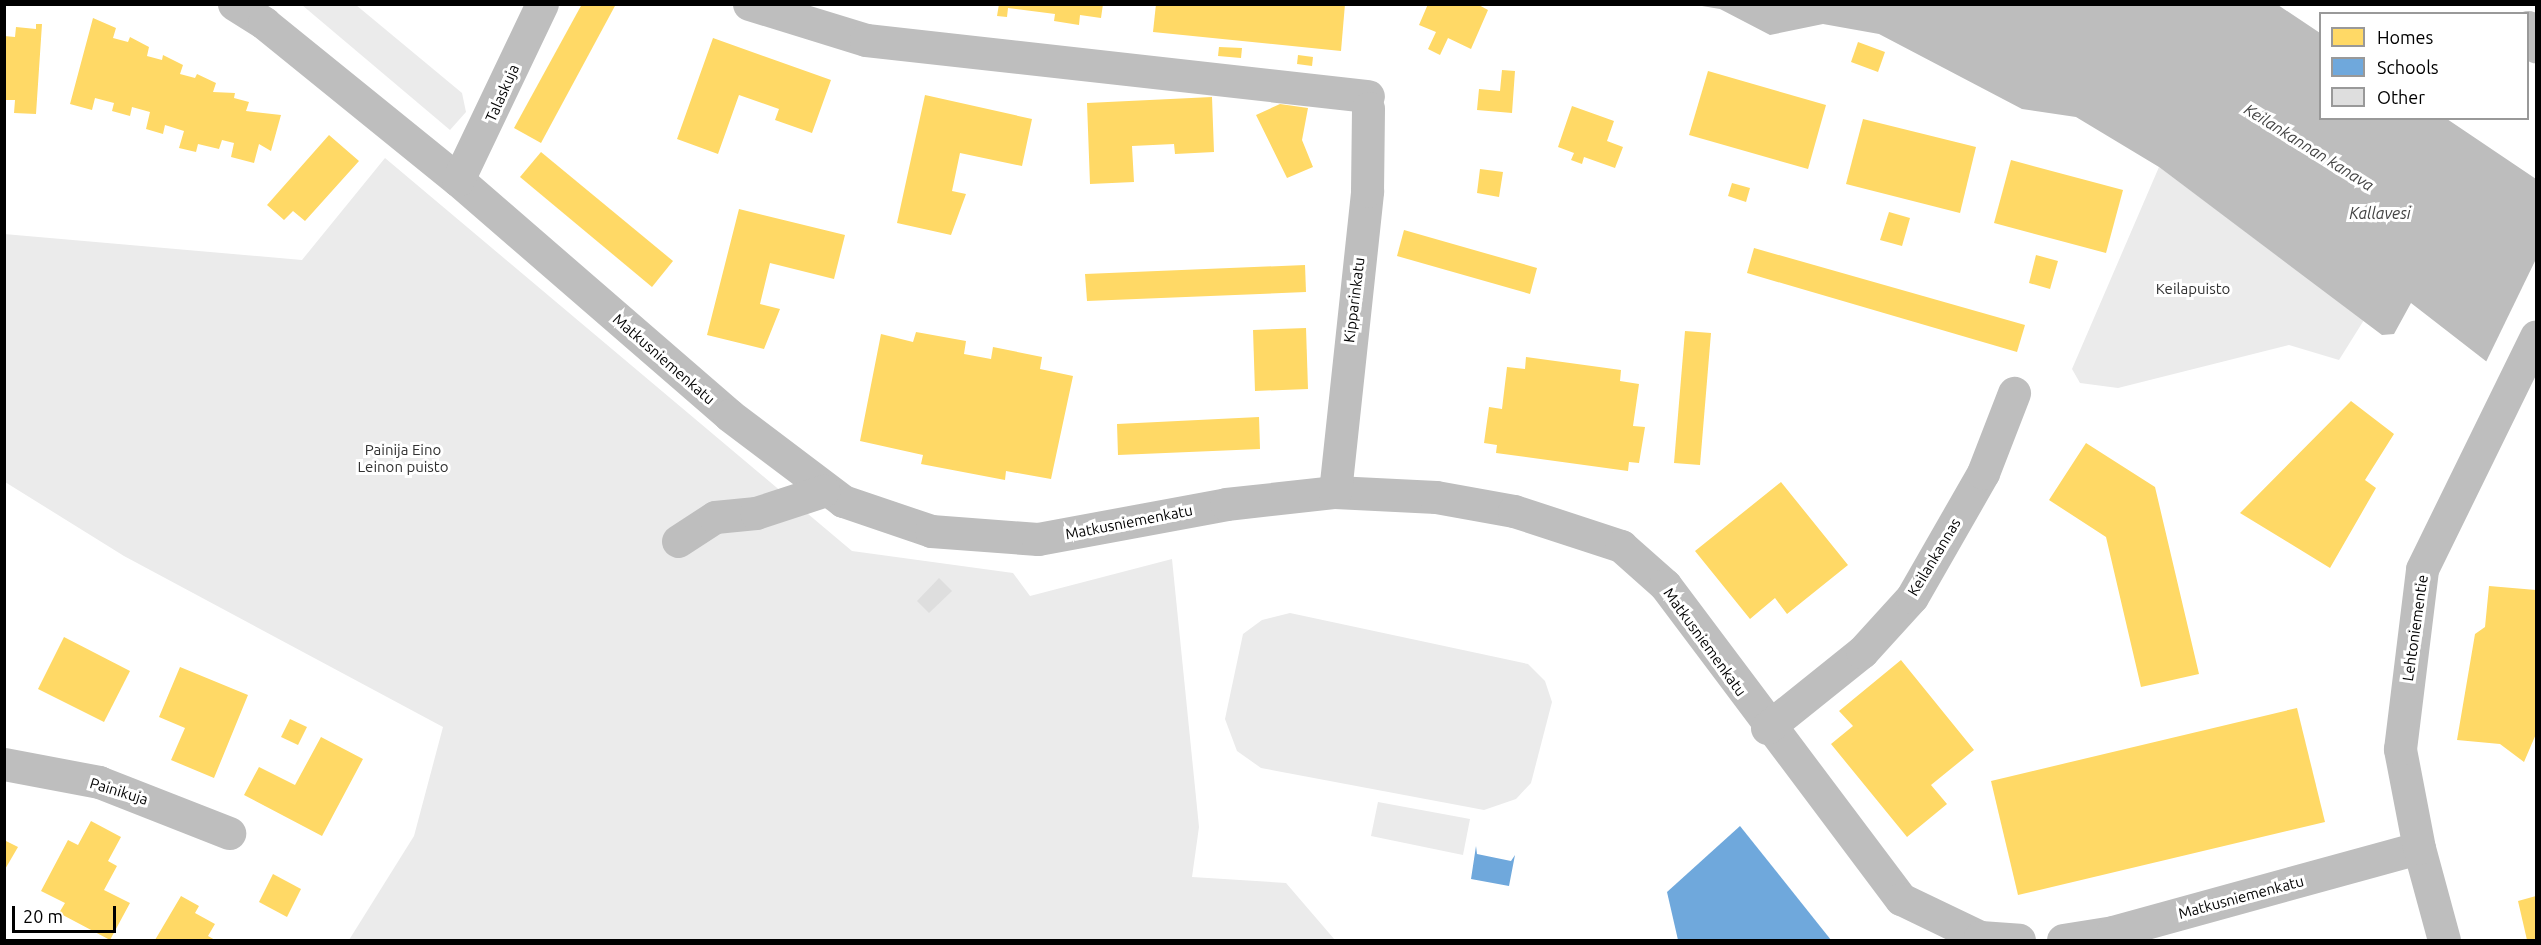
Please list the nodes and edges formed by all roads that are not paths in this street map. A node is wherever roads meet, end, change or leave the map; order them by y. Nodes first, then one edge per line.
1 (234, 4) edge
2 (542, 4) edge
3 (749, 4) edge
4 (2529, 29) edge
5 (2536, 46) edge
6 (458, 180) junction
7 (2536, 336) edge
8 (2014, 393) dead end
9 (823, 491) junction
10 (1335, 492) junction
11 (678, 541) dead end
12 (1767, 728) junction
13 (4, 764) edge
14 (229, 833) dead end
15 (2419, 848) junction
16 (2019, 940) edge
17 (2062, 940) edge
18 (2071, 940) edge
19 (2444, 940) edge

1 - 6 street, Matkusniemenkatu
2 - 6 street, Talaskuja
3 - 10 street, Kipparinkatu
4 - 5 street
6 - 9 street, Matkusniemenkatu
7 - 15 street, Lehtoniementie
8 - 12 street, Keilankannas
9 - 10 street, Matkusniemenkatu
9 - 11 street
10 - 12 street, Matkusniemenkatu
12 - 16 street, Matkusniemenkatu
13 - 14 street, Painikuja
15 - 18 street, Matkusniemenkatu
15 - 19 street, Lehtoniementie
17 - 18 street, Matkusniemenkatu

